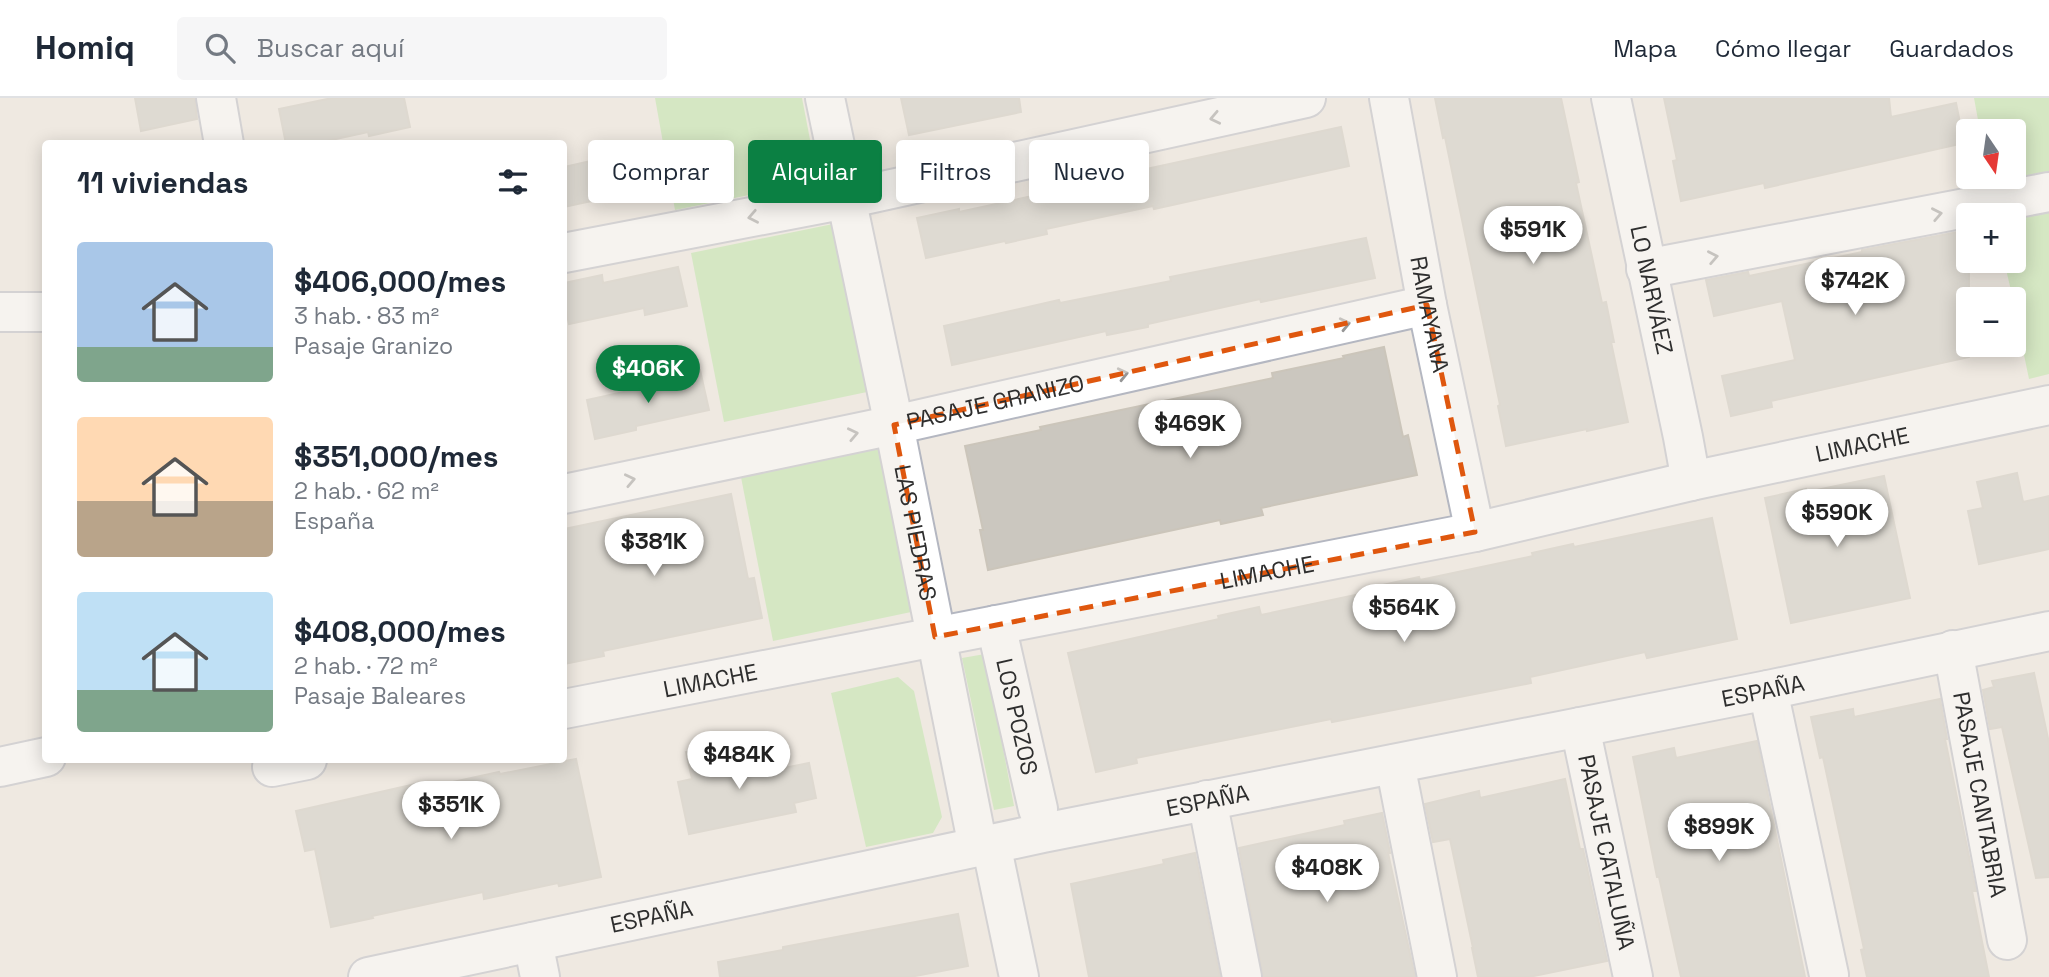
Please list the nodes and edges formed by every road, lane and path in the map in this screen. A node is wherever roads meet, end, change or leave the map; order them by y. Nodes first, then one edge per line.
1 (216, 98) edge
2 (825, 98) edge
3 (1306, 98) edge
4 (1388, 98) edge
5 (1611, 98) edge
6 (224, 140) edge
7 (834, 140) edge
8 (882, 191) edge
9 (2049, 192) edge
10 (825, 203) edge
11 (847, 203) edge
12 (567, 252) edge
13 (1646, 269) junction
14 (1427, 305) junction
15 (0, 312) edge
16 (42, 312) edge
17 (2049, 405) edge
18 (894, 425) junction
19 (1691, 481) junction
20 (567, 493) edge
21 (1475, 532) junction
22 (996, 625) junction
23 (2049, 631) edge
24 (935, 637) junction
25 (1953, 650) junction
26 (1768, 690) junction
27 (567, 708) edge
28 (1580, 727) junction
29 (42, 758) edge
30 (1395, 764) junction
31 (0, 767) edge
32 (1207, 800) junction
33 (1038, 810) dead end
34 (985, 845) junction
35 (2007, 940) dead end
36 (537, 959) edge
37 (1829, 975) dead end
38 (368, 977) edge
39 (1019, 977) edge
40 (1242, 977) edge
41 (1437, 977) edge
42 (1633, 977) edge

1 - 6 street
2 - 7 street, LAS PIEDRAS
3 -> 8 street
4 - 14 street, RAMAYANA
5 - 13 street, LO NARVÁEZ
13 -> 9 street
10 -> 12 street
11 - 18 street, LAS PIEDRAS
13 - 19 street, LO NARVÁEZ
18 -> 14 street, PASAJE GRANIZO
14 - 21 street, RAMAYANA
15 - 16 street
17 - 19 street, LIMACHE
20 -> 18 street, PASAJE GRANIZO
18 - 24 street, LAS PIEDRAS
19 - 21 street, LIMACHE
21 - 22 street, LIMACHE
22 - 24 street, LIMACHE
22 - 33 street, LOS POZOS
23 - 25 street, ESPAÑA
24 - 27 street, LIMACHE
24 - 34 street, LAS PIEDRAS
25 - 26 street, ESPAÑA
25 - 35 street, PASAJE CANTABRIA
26 - 28 street, ESPAÑA
26 - 37 street
28 - 30 street, ESPAÑA
28 - 42 street, PASAJE CATALUÑA
29 - 31 street
30 - 32 street, ESPAÑA
30 - 41 street
32 - 34 street, ESPAÑA
32 - 40 street
34 - 36 street, ESPAÑA
34 - 39 street, LAS PIEDRAS
36 - 38 street, ESPAÑA

